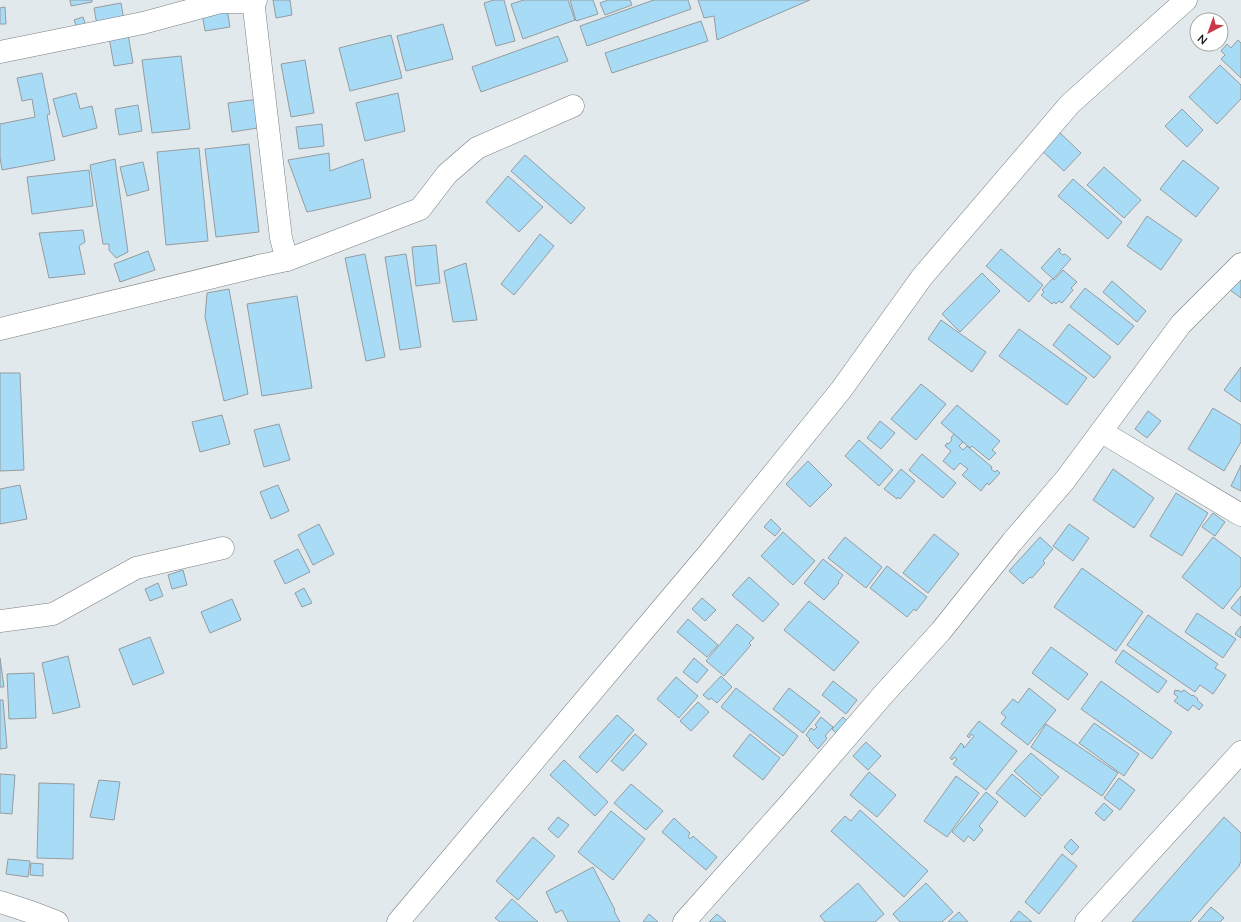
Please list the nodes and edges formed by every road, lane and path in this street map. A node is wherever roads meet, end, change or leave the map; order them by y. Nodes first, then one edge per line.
1 (1186, 0) edge
2 (255, 1) edge
3 (0, 52) edge
4 (573, 106) dead end
5 (287, 260) junction
6 (1241, 264) edge
7 (0, 329) edge
8 (1102, 432) junction
9 (1241, 515) edge
10 (223, 548) dead end
11 (0, 621) edge
12 (1241, 752) edge
13 (0, 902) edge
14 (57, 922) edge
15 (398, 922) edge
16 (684, 922) edge
17 (1086, 922) edge

1 - 15 street
2 - 3 street
2 - 5 street
4 - 5 street
5 - 7 street
6 - 8 street
8 - 9 street
8 - 16 street
10 - 11 street
12 - 17 street
13 - 14 street

